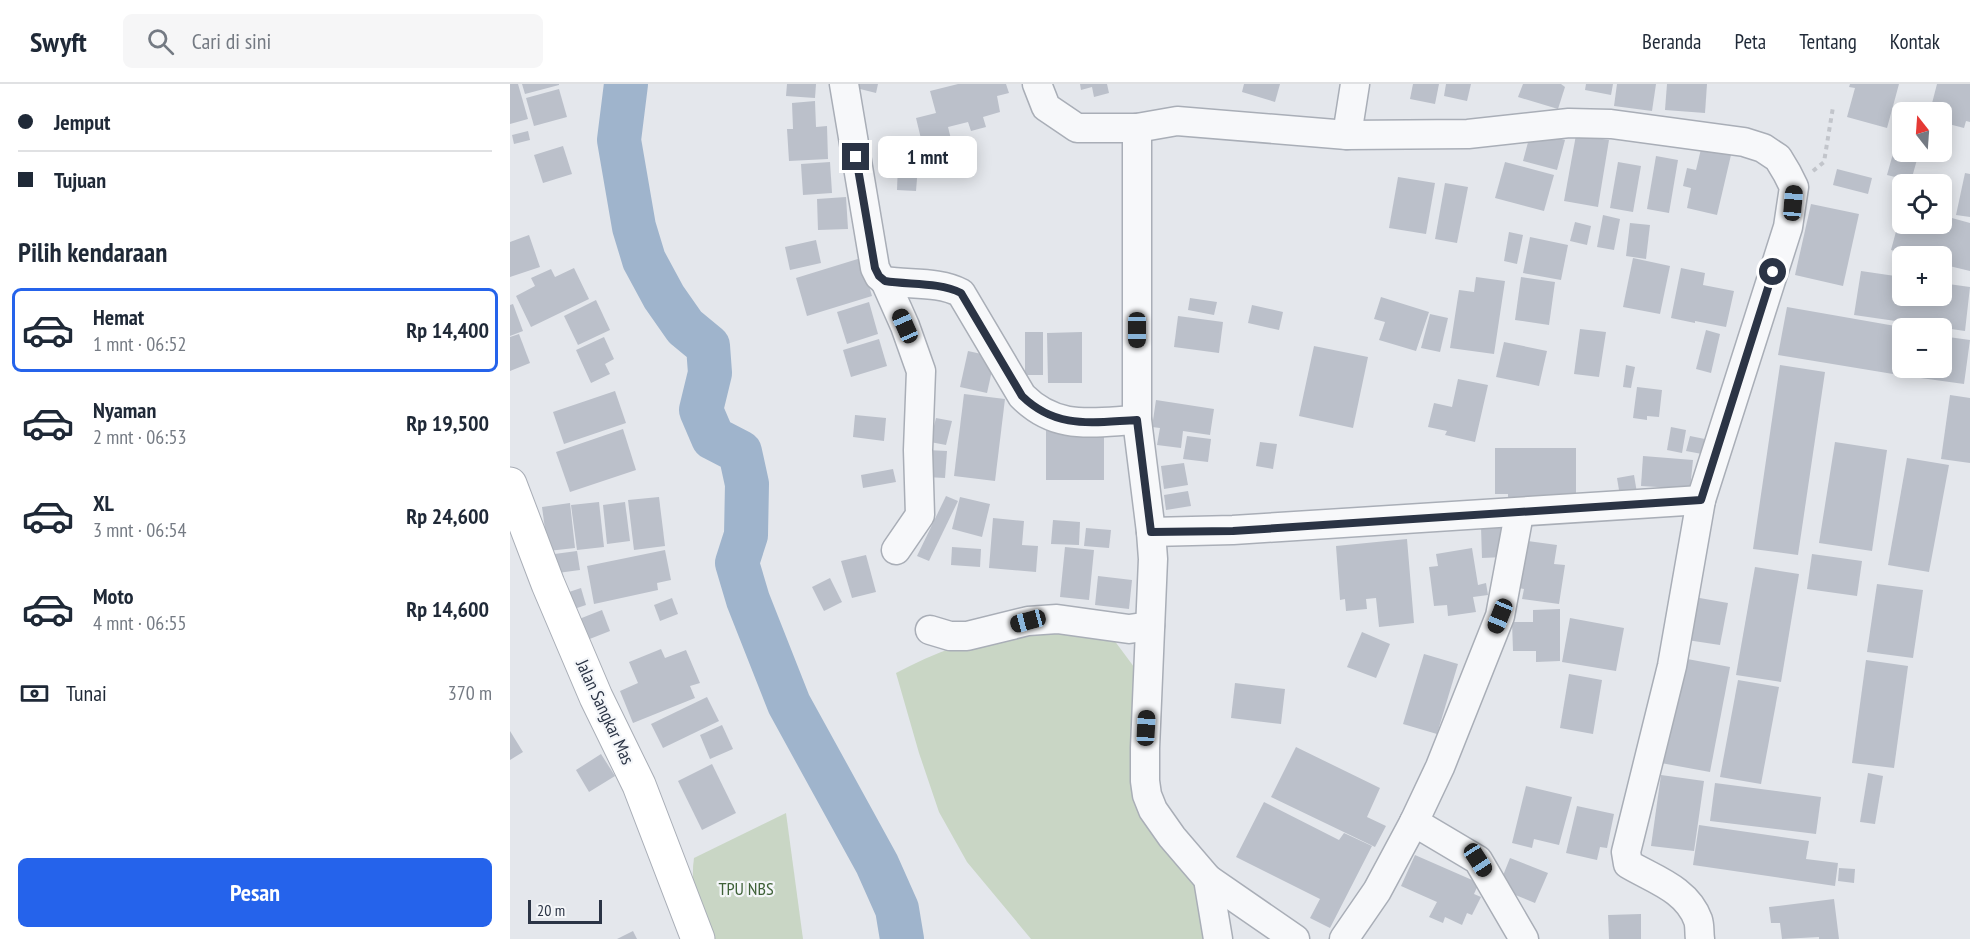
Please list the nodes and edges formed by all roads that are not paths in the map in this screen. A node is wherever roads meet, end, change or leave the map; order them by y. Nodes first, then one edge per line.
1 (844, 84) edge
2 (1037, 84) edge
3 (1355, 84) edge
4 (1137, 128) junction
5 (1347, 135) junction
6 (885, 281) junction
7 (1137, 420) junction
8 (510, 484) edge
9 (1701, 500) junction
10 (1519, 514) junction
11 (1151, 532) junction
12 (896, 550) dead end
13 (1150, 626) junction
14 (930, 630) dead end
15 (1414, 822) junction
16 (1208, 879) junction
17 (1694, 938) edge
18 (698, 939) edge
19 (1218, 939) edge
20 (1294, 939) edge
21 (1344, 939) edge
22 (1524, 939) edge

1 - 6 street
2 - 4 street
3 - 5 street
4 - 5 street
4 - 7 street
5 - 9 street
6 - 7 street
6 - 12 street
7 - 11 street
8 - 18 street, Jalan Sangkar Mas
9 - 10 street
9 - 17 street
10 - 11 street
10 - 15 street
11 - 13 street
13 - 14 street
13 - 16 street
15 - 21 street
15 - 22 street
16 - 19 street
16 - 20 street

